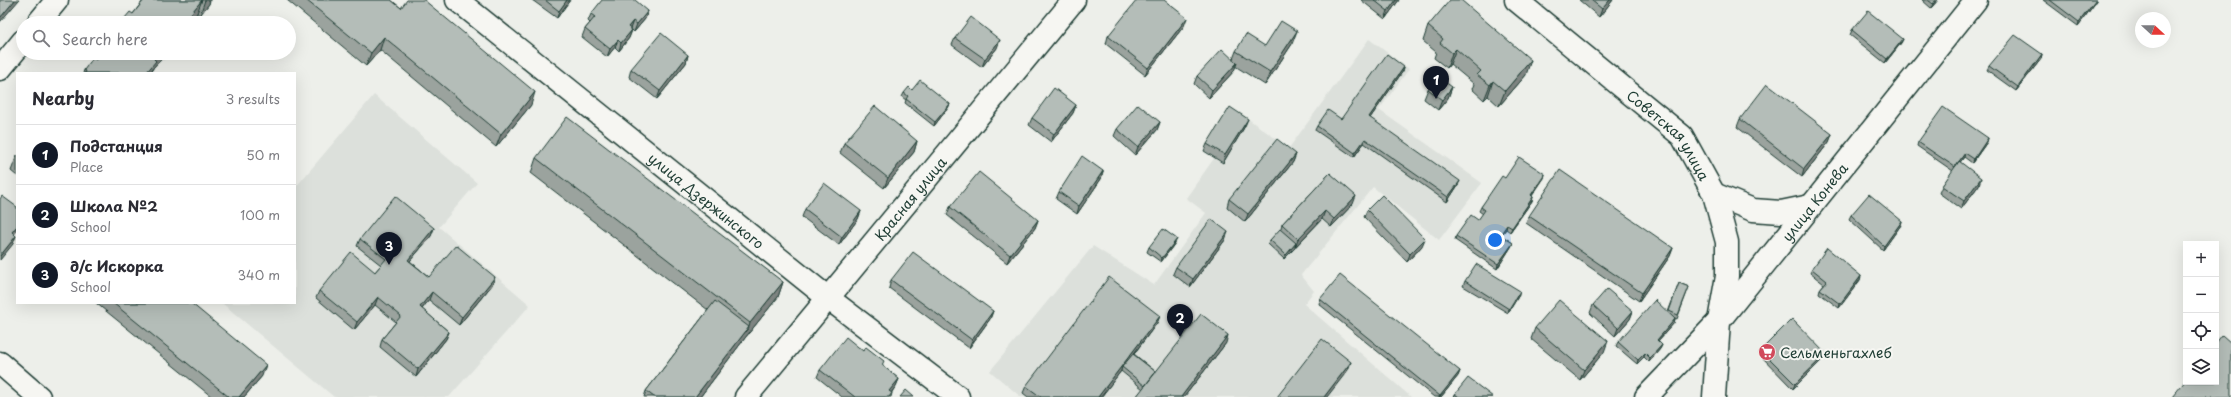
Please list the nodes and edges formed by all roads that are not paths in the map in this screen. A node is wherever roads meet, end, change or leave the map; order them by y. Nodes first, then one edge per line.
1 (57, 0) edge
2 (457, 0) edge
3 (1074, 0) edge
4 (1516, 0) edge
5 (1976, 0) edge
6 (44, 16) edge
7 (16, 50) edge
8 (0, 69) edge
9 (1714, 194) junction
10 (1810, 206) junction
11 (828, 298) junction
12 (1719, 321) junction
13 (0, 363) edge
14 (39, 397) edge
15 (746, 397) edge
16 (958, 397) edge
17 (1646, 397) edge
18 (1714, 397) edge

1 - 6 street
2 - 11 street, улица Дзержинского
3 - 11 street, Красная улица
4 - 9 street, Советская улица
5 - 10 street, улица Конева
7 - 8 street
9 - 10 street
9 - 12 street, Советская улица
10 - 12 street, улица Конева
11 - 15 street, Красная улица
11 - 16 street, улица Дзержинского
12 - 17 street, улица Конева
12 - 18 street, Советская улица
13 - 14 street

